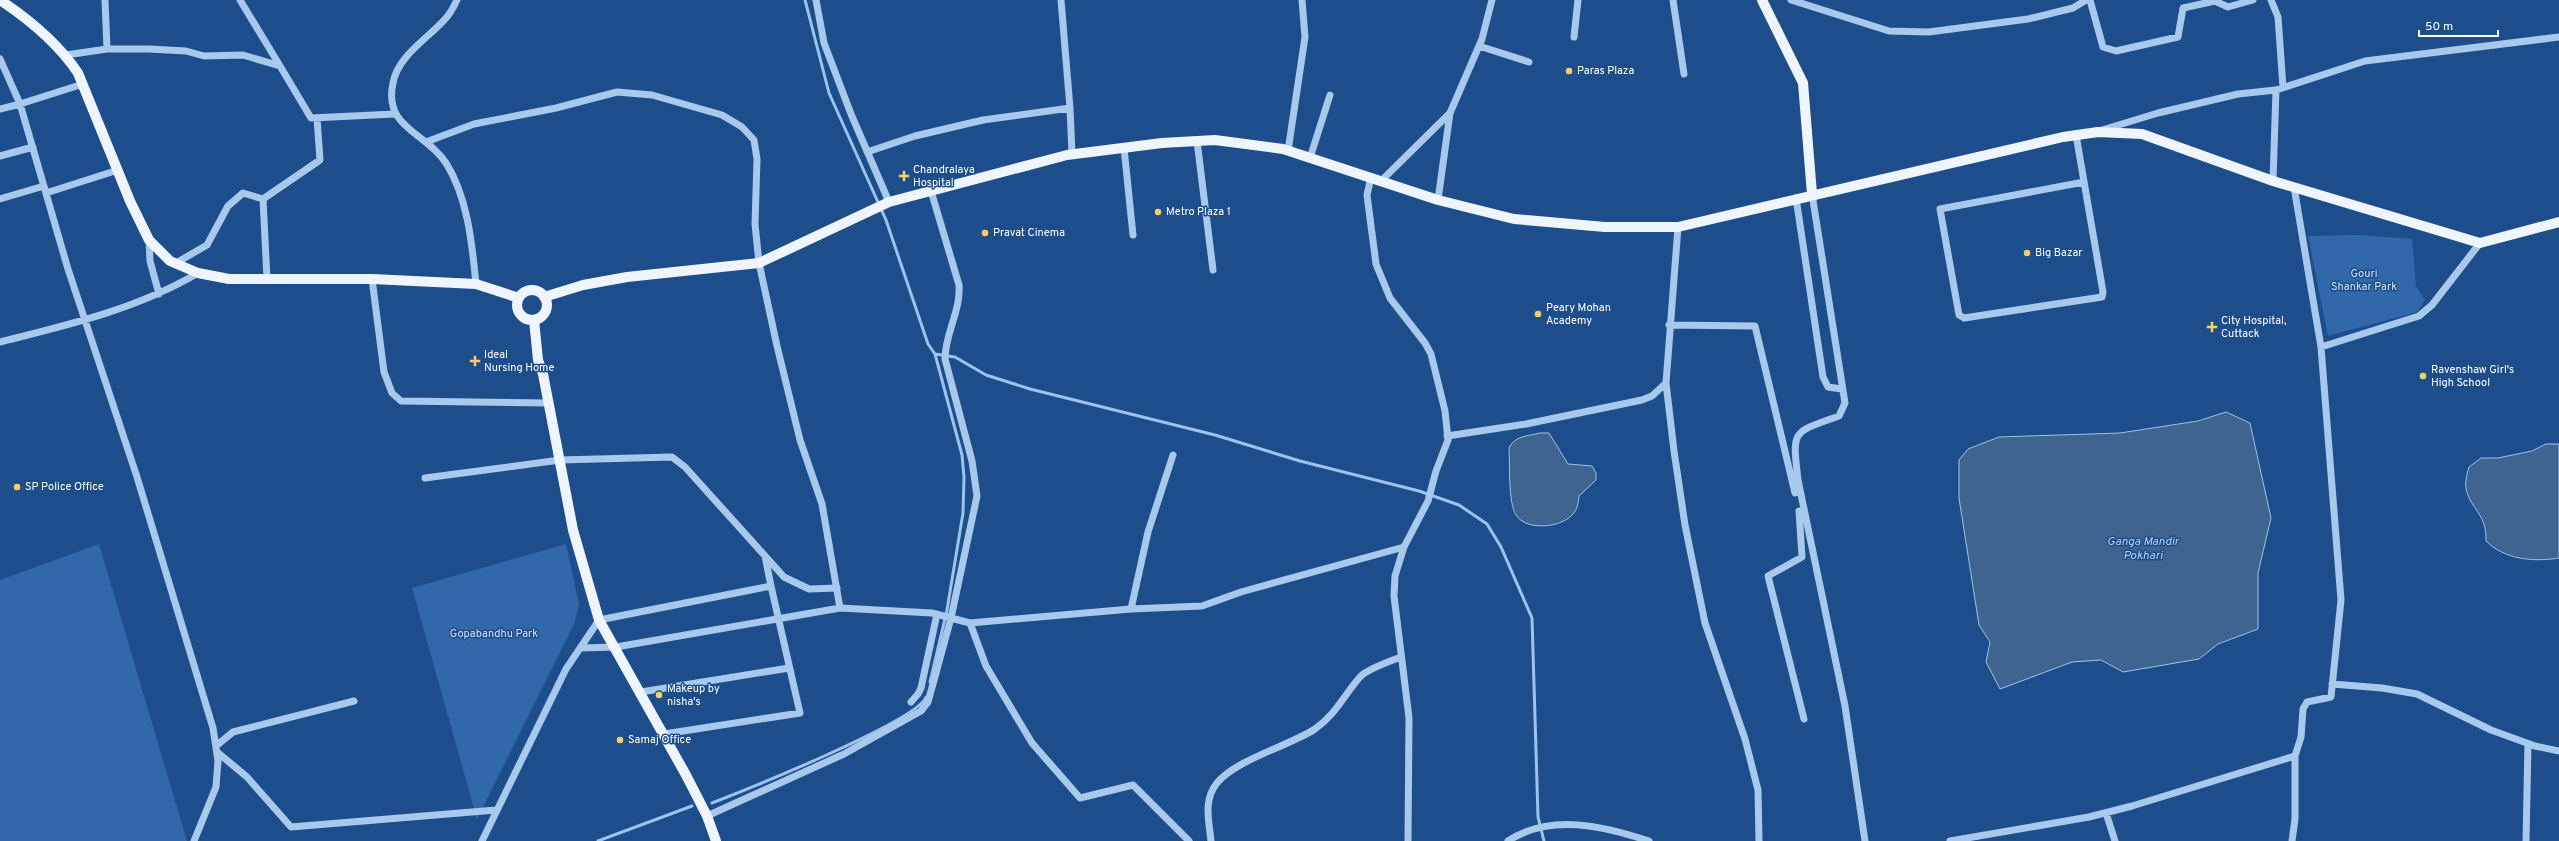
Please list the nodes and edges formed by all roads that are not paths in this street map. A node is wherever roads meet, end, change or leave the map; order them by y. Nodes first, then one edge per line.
1 (0, 0) edge
2 (105, 0) edge
3 (240, 0) edge
4 (457, 0) edge
5 (816, 0) edge
6 (1061, 0) edge
7 (1302, 0) edge
8 (1492, 0) edge
9 (1578, 0) edge
10 (1674, 0) edge
11 (1762, 0) edge
12 (1791, 0) edge
13 (2086, 0) edge
14 (2090, 0) edge
15 (2253, 0) edge
16 (2271, 0) edge
17 (1574, 37) dead end
18 (2559, 37) edge
19 (1479, 46) junction
20 (107, 49) junction
21 (66, 55) junction
22 (0, 58) edge
23 (1530, 62) dead end
24 (280, 66) junction
25 (1684, 74) dead end
26 (83, 84) junction
27 (2279, 89) junction
28 (1330, 95) dead end
29 (20, 104) junction
30 (1070, 108) junction
31 (0, 109) edge
32 (1450, 113) junction
33 (395, 114) junction
34 (317, 118) junction
35 (2098, 132) junction
36 (2076, 135) junction
37 (1197, 141) junction
38 (426, 142) junction
39 (33, 147) junction
40 (1124, 148) junction
41 (1288, 151) junction
42 (867, 152) junction
43 (1072, 154) junction
44 (0, 156) edge
45 (1310, 158) junction
46 (118, 170) junction
47 (1371, 177) junction
48 (1382, 180) junction
49 (2273, 181) junction
50 (2084, 182) junction
51 (2294, 187) junction
52 (45, 189) junction
53 (931, 191) junction
54 (1812, 194) junction
55 (1796, 198) junction
56 (0, 199) edge
57 (263, 199) junction
58 (1438, 200) junction
59 (886, 204) junction
60 (2559, 222) edge
61 (1678, 227) junction
62 (1132, 235) dead end
63 (149, 240) junction
64 (2480, 243) junction
65 (176, 263) junction
66 (759, 263) junction
67 (1213, 270) dead end
68 (198, 273) junction
69 (267, 279) junction
70 (372, 279) junction
71 (476, 284) junction
72 (159, 294) junction
73 (544, 297) junction
74 (519, 298) junction
75 (86, 320) junction
76 (534, 320) junction
77 (1669, 325) junction
78 (0, 342) edge
79 (2321, 347) junction
80 (1666, 383) junction
81 (1842, 389) junction
82 (549, 403) junction
83 (1447, 436) junction
84 (1173, 455) dead end
85 (560, 460) junction
86 (425, 478) dead end
87 (1404, 547) junction
88 (765, 554) junction
89 (771, 586) junction
90 (837, 588) junction
91 (840, 608) junction
92 (1131, 609) junction
93 (936, 614) junction
94 (951, 618) junction
95 (778, 619) junction
96 (599, 620) junction
97 (970, 623) junction
98 (616, 647) junction
99 (581, 648) junction
100 (1401, 657) junction
101 (789, 668) junction
102 (2332, 684) junction
103 (641, 692) junction
104 (354, 701) dead end
105 (911, 702) dead end
106 (1804, 719) dead end
107 (664, 734) junction
108 (2528, 744) junction
109 (216, 749) junction
110 (2559, 751) edge
111 (2295, 756) junction
112 (496, 810) junction
113 (2106, 813) junction
114 (707, 816) junction
115 (194, 841) edge
116 (482, 841) edge
117 (716, 841) edge
118 (1189, 841) edge
119 (1211, 841) edge
120 (1408, 841) edge
121 (1508, 841) edge
122 (1649, 841) edge
123 (1759, 841) edge
124 (1865, 841) edge
125 (1950, 841) edge
126 (2115, 841) edge
127 (2292, 841) edge
128 (2526, 841) edge

1 - 21 main road
2 - 20 street
3 - 24 street
4 - 33 street
5 - 42 street
6 - 30 street
7 - 41 street
8 - 19 street
9 - 17 street
10 - 25 street
11 - 54 main road
12 - 13 street
14 - 15 street
16 - 27 street
18 - 27 street
19 - 23 street
19 - 32 street
20 - 21 street
20 - 24 street
21 - 26 main road
22 - 29 street
24 - 34 street
26 - 29 street
26 - 46 main road
27 - 35 street
27 - 49 street
28 - 45 street
29 - 31 street
29 - 39 street
30 - 42 street
30 - 43 street
32 - 48 street
32 - 58 street
33 - 34 street
33 - 38 street
34 - 57 street
35 - 36 main road
35 - 49 main road
36 - 50 street
36 - 54 main road
37 - 40 main road
37 - 41 main road
37 - 67 street
38 - 66 street
38 - 71 street
39 - 44 street
39 - 52 street
40 - 43 main road
40 - 62 street
41 - 45 main road
42 - 59 street
43 - 53 main road
45 - 47 main road
46 - 52 street
46 - 63 main road
47 - 48 main road
47 - 83 street
48 - 58 main road
49 - 51 main road
50 - 50 street
51 - 64 main road
51 - 79 street
52 - 56 street
52 - 75 street
53 - 59 main road
53 - 94 street
54 - 55 main road
54 - 81 street
55 - 61 main road
55 - 81 street
57 - 65 street
57 - 69 street
58 - 61 main road
59 - 66 main road
60 - 64 main road
61 - 77 street
63 - 65 main road
63 - 72 street
64 - 79 street
65 - 68 main road
66 - 73 main road
66 - 90 street
68 - 69 main road
68 - 72 street
69 - 70 main road
70 - 71 main road
70 - 82 street
71 - 74 main road
72 - 75 street
73 - 74 main road
73 - 76 main road
74 - 76 main road
75 - 78 street
75 - 109 street
76 - 82 main road
77 - 80 street
77 - 106 street
79 - 102 street
80 - 83 street
80 - 123 street
81 - 124 street
82 - 85 main road
83 - 87 street
84 - 92 street
85 - 86 street
85 - 88 street
85 - 96 main road
87 - 92 street
87 - 100 street
88 - 89 street
88 - 90 street
89 - 95 street
89 - 96 street
90 - 91 street
91 - 93 street
91 - 95 street
92 - 97 street
93 - 94 street
93 - 105 street
94 - 97 street
94 - 114 street
95 - 98 street
95 - 101 street
96 - 98 main road
96 - 99 street
97 - 118 street
98 - 99 street
98 - 103 main road
99 - 112 street
100 - 119 street
100 - 120 street
101 - 103 street
101 - 107 street
102 - 108 street
102 - 111 street
103 - 107 main road
104 - 109 street
107 - 114 main road
108 - 110 street
108 - 128 street
109 - 112 street
109 - 115 street
111 - 113 street
111 - 127 street
112 - 116 street
113 - 125 street
113 - 126 street
114 - 117 main road
121 - 122 street

